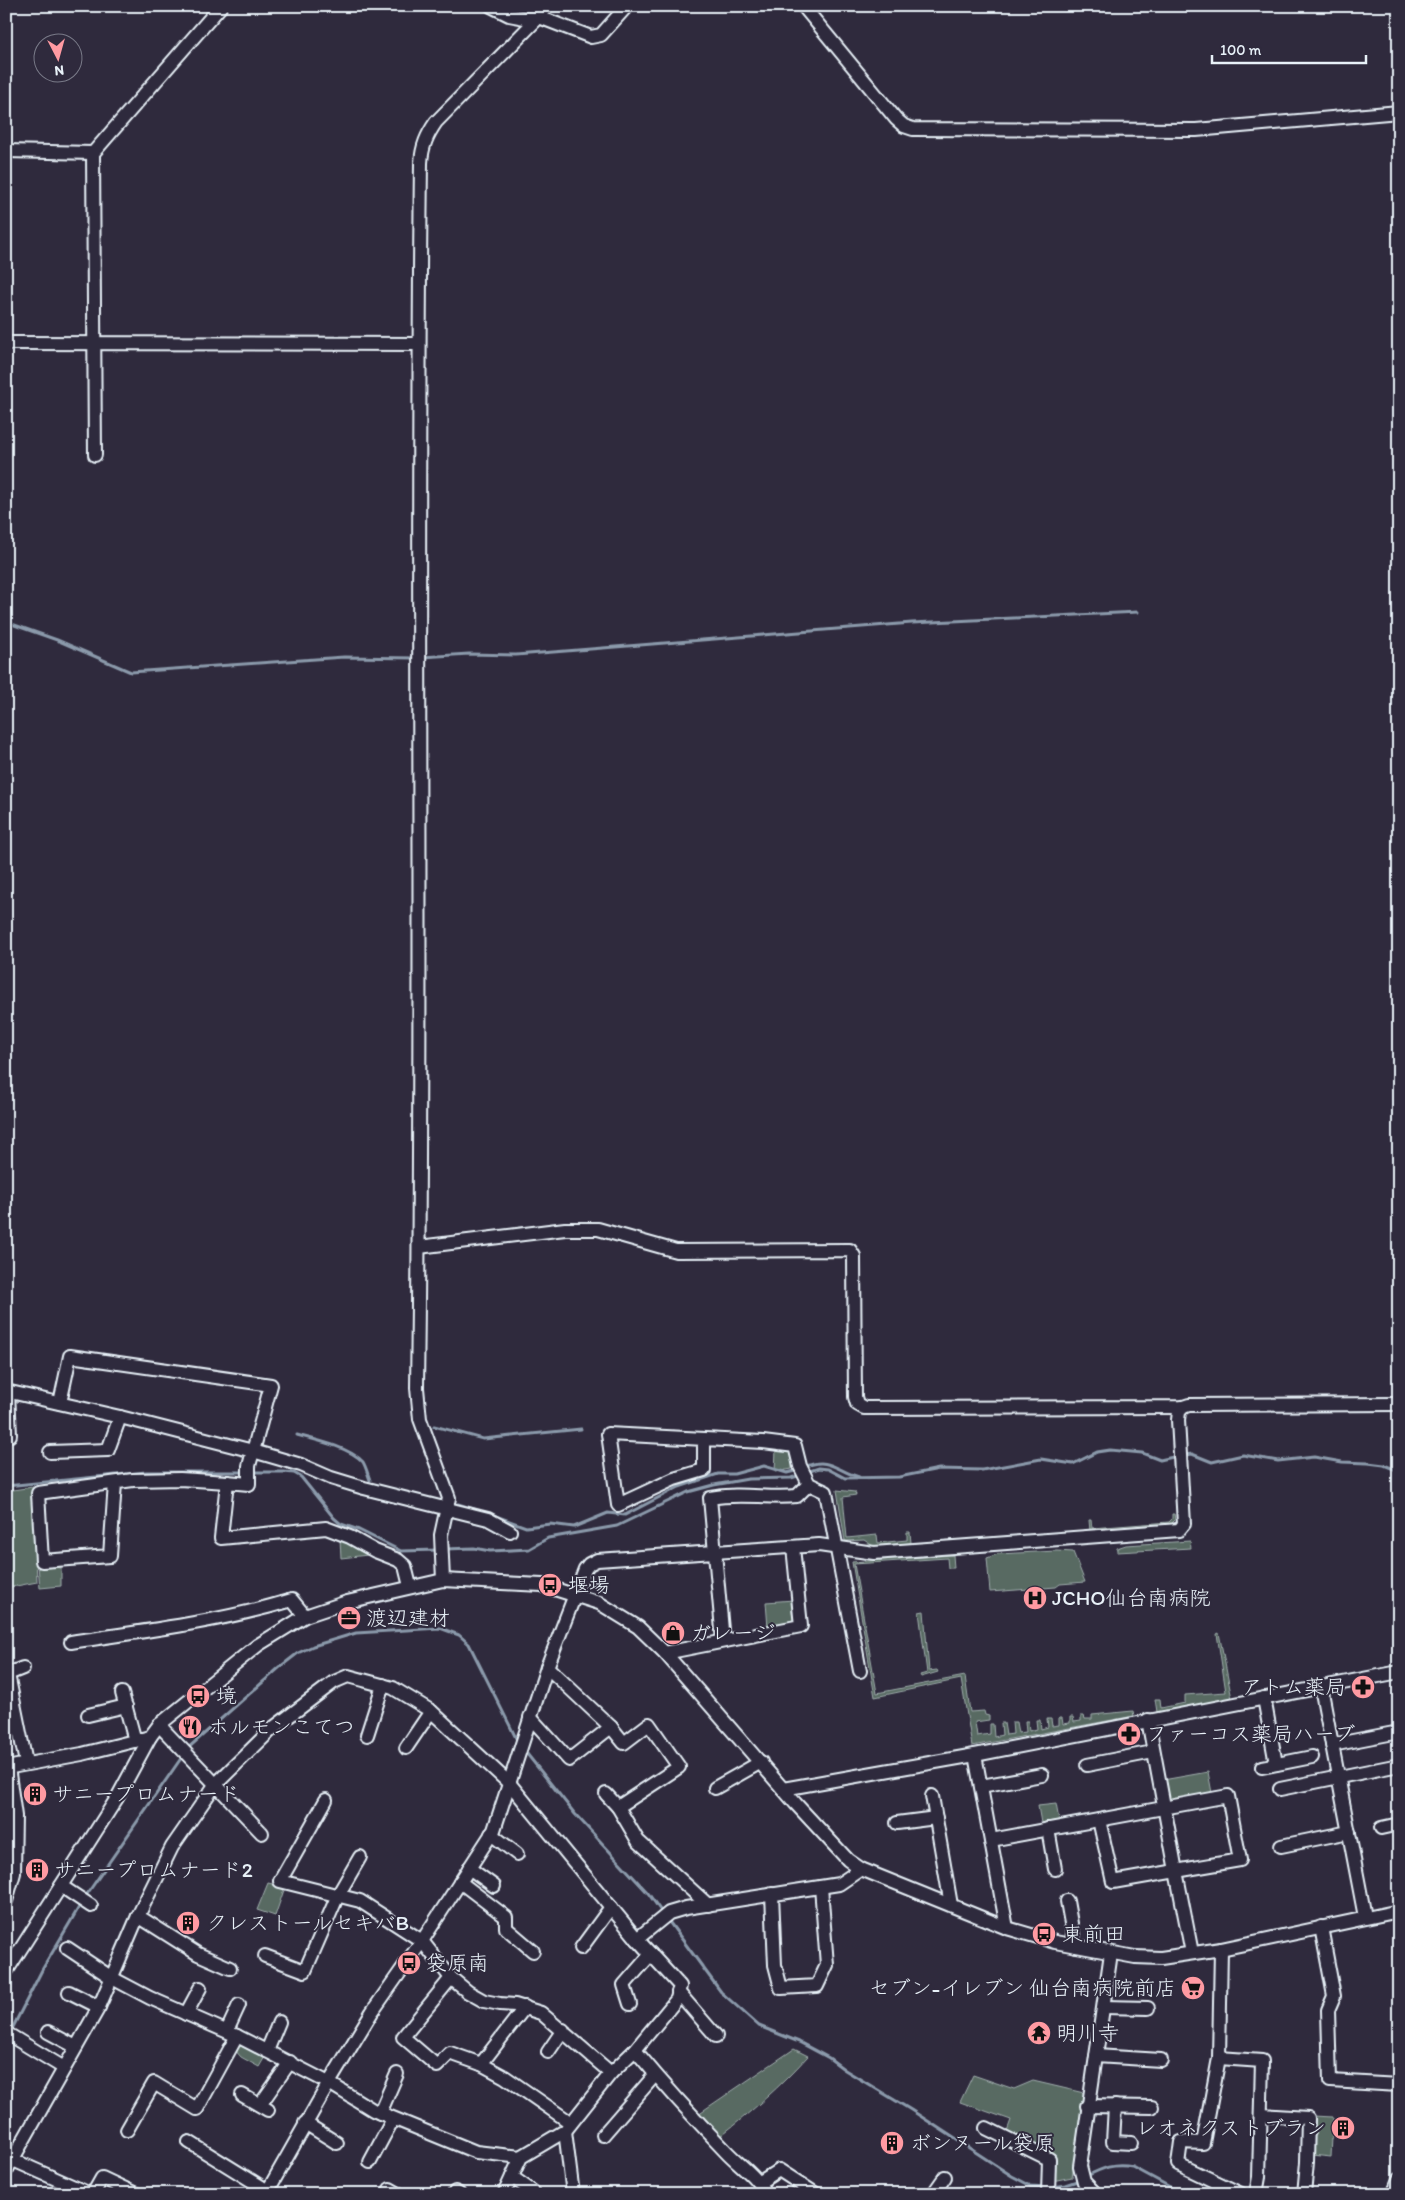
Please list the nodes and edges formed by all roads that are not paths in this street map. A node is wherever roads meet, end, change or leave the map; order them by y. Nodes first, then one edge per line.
1 (221, 6) edge
2 (491, 6) edge
3 (628, 6) edge
4 (803, 6) edge
5 (542, 11) edge
6 (1399, 112) edge
7 (6, 151) edge
8 (93, 153) junction
9 (6, 343) edge
10 (95, 344) junction
11 (419, 344) junction
12 (95, 455) dead end
13 (419, 1247) junction
14 (7, 1391) edge
15 (60, 1403) junction
16 (1399, 1404) edge
17 (1183, 1407) junction
18 (120, 1417) junction
19 (10, 1435) dead end
20 (704, 1439) junction
21 (253, 1451) junction
22 (50, 1452) dead end
23 (115, 1482) junction
24 (227, 1482) junction
25 (808, 1482) junction
26 (447, 1509) junction
27 (510, 1531) dead end
28 (794, 1546) junction
29 (837, 1547) junction
30 (714, 1552) junction
31 (443, 1580) junction
32 (410, 1586) junction
33 (575, 1594) junction
34 (304, 1616) junction
35 (723, 1641) junction
36 (71, 1642) dead end
37 (665, 1653) junction
38 (547, 1667) junction
39 (23, 1668) dead end
40 (860, 1671) dead end
41 (1399, 1672) edge
42 (383, 1686) junction
43 (1321, 1687) junction
44 (1264, 1698) junction
45 (431, 1711) junction
46 (88, 1715) dead end
47 (530, 1717) junction
48 (1148, 1720) junction
49 (159, 1725) junction
50 (611, 1727) junction
51 (1399, 1732) edge
52 (367, 1735) dead end
53 (150, 1738) junction
54 (135, 1741) junction
55 (1332, 1745) junction
56 (406, 1748) dead end
57 (1153, 1752) junction
58 (975, 1755) junction
59 (1312, 1757) dead end
60 (761, 1762) junction
61 (26, 1763) junction
62 (1276, 1764) junction
63 (1087, 1765) dead end
64 (1399, 1765) edge
65 (7, 1767) edge
66 (1262, 1767) dead end
67 (1042, 1775) dead end
68 (1338, 1777) junction
69 (510, 1784) junction
70 (215, 1785) junction
71 (981, 1786) junction
72 (715, 1788) dead end
73 (784, 1789) junction
74 (1280, 1789) dead end
75 (606, 1794) dead end
76 (932, 1796) dead end
77 (326, 1800) dead end
78 (618, 1807) junction
79 (1163, 1808) junction
80 (936, 1818) junction
81 (1100, 1820) junction
82 (897, 1823) dead end
83 (1399, 1824) edge
84 (1381, 1828) dead end
85 (1048, 1829) junction
86 (1349, 1832) junction
87 (262, 1833) dead end
88 (491, 1834) junction
89 (991, 1840) junction
90 (1281, 1846) dead end
91 (517, 1854) dead end
92 (360, 1857) dead end
93 (10, 1864) edge
94 (470, 1868) junction
95 (861, 1869) junction
96 (1055, 1869) dead end
97 (1176, 1871) junction
98 (460, 1882) junction
99 (61, 1886) junction
100 (494, 1886) dead end
101 (821, 1887) junction
102 (772, 1894) junction
103 (7, 1895) edge
104 (338, 1895) junction
105 (1067, 1901) dead end
106 (708, 1905) junction
107 (951, 1905) junction
108 (91, 1906) dead end
109 (611, 1907) junction
110 (1399, 1911) edge
111 (138, 1916) junction
112 (1365, 1917) junction
113 (1321, 1927) junction
114 (1007, 1928) junction
115 (637, 1939) junction
116 (422, 1941) junction
117 (1075, 1946) junction
118 (67, 1948) dead end
119 (581, 1948) dead end
120 (1221, 1949) junction
121 (533, 1951) dead end
122 (1111, 1953) junction
123 (1192, 1953) junction
124 (651, 1954) junction
125 (264, 1956) dead end
126 (230, 1968) dead end
127 (6, 1972) edge
128 (112, 1978) junction
129 (451, 1978) junction
130 (200, 1988) dead end
131 (70, 1992) dead end
132 (678, 1992) junction
133 (630, 2004) dead end
134 (239, 2005) dead end
135 (99, 2007) junction
136 (526, 2007) junction
137 (1104, 2007) junction
138 (1148, 2008) dead end
139 (186, 2014) junction
140 (279, 2022) dead end
141 (563, 2030) junction
142 (48, 2032) dead end
143 (6, 2033) edge
144 (232, 2033) junction
145 (716, 2036) dead end
146 (76, 2047) junction
147 (635, 2050) junction
148 (267, 2051) junction
149 (548, 2052) dead end
150 (1096, 2056) junction
151 (1219, 2058) junction
152 (1162, 2060) dead end
153 (290, 2062) junction
154 (481, 2064) junction
155 (64, 2068) junction
156 (611, 2073) junction
157 (396, 2074) dead end
158 (655, 2075) junction
159 (329, 2082) junction
160 (1399, 2085) edge
161 (242, 2095) dead end
162 (1087, 2106) junction
163 (1115, 2106) junction
164 (1152, 2107) dead end
165 (380, 2113) junction
166 (1261, 2115) junction
167 (393, 2119) junction
168 (306, 2123) junction
169 (568, 2127) junction
170 (986, 2128) dead end
171 (127, 2130) dead end
172 (603, 2135) dead end
173 (189, 2142) dead end
174 (337, 2143) dead end
175 (1131, 2143) dead end
176 (521, 2157) junction
177 (13, 2160) junction
178 (370, 2162) dead end
179 (6, 2171) edge
180 (512, 2177) junction
181 (945, 2177) dead end
182 (1399, 2179) edge
183 (1087, 2187) edge
184 (763, 2188) edge
185 (1048, 2190) edge
186 (533, 2192) dead end
187 (268, 2193) edge
188 (92, 2194) edge
189 (136, 2194) edge
190 (388, 2194) edge
191 (399, 2194) edge
192 (454, 2194) edge
193 (459, 2194) edge
194 (504, 2194) edge
195 (573, 2194) edge
196 (816, 2194) edge
197 (933, 2194) edge
198 (1240, 2194) edge
199 (1256, 2194) edge
200 (1304, 2194) edge
201 (1393, 2194) edge

1 - 8 street
2 - 5 street
3 - 5 street
4 - 6 street
5 - 11 street
7 - 8 street
8 - 10 street
9 - 10 street
10 - 11 street
10 - 12 street
11 - 13 street
13 - 17 street
13 - 26 street
14 - 15 street
14 - 19 street
15 - 18 street
15 - 21 street
16 - 17 street
17 - 29 street
18 - 21 street
18 - 22 street
20 - 20 street
20 - 25 street
21 - 24 street
21 - 26 street
23 - 23 street
23 - 24 street
24 - 32 street
25 - 29 street
25 - 30 street
26 - 27 street
26 - 31 street
28 - 29 street
28 - 30 street
28 - 35 street
29 - 40 street
30 - 33 street
30 - 35 street
31 - 32 street
31 - 33 street
32 - 34 street
33 - 37 street
33 - 38 street
34 - 36 street
34 - 49 street
35 - 37 street
37 - 60 street
38 - 47 street
38 - 50 street
39 - 61 street
41 - 43 street
42 - 45 street
42 - 52 street
42 - 70 street
43 - 44 street
43 - 55 street
44 - 48 street
44 - 62 street
45 - 56 street
45 - 69 street
46 - 54 street
47 - 50 street
47 - 69 street
48 - 57 street
48 - 58 street
49 - 53 street
49 - 70 street
50 - 78 street
51 - 55 street
53 - 54 street
53 - 99 street
54 - 61 street
55 - 68 street
57 - 63 street
57 - 79 street
58 - 71 street
58 - 73 street
59 - 62 street
60 - 72 street
60 - 73 street
61 - 65 street
62 - 66 street
64 - 68 street
65 - 93 street
67 - 71 street
68 - 74 street
68 - 86 street
69 - 88 street
69 - 109 street
70 - 87 street
70 - 111 street
71 - 89 street
73 - 95 street
75 - 78 street
76 - 80 street
77 - 104 street
78 - 106 street
79 - 81 street
79 - 97 street
79 - 97 street
80 - 82 street
80 - 107 street
81 - 85 street
81 - 97 street
83 - 84 street
85 - 89 street
85 - 96 street
86 - 90 street
86 - 112 street
88 - 91 street
88 - 94 street
89 - 114 street
92 - 104 street
93 - 103 street
94 - 98 street
94 - 100 street
95 - 101 street
95 - 107 street
97 - 123 street
98 - 116 street
98 - 121 street
99 - 108 street
99 - 127 street
101 - 102 street
101 - 102 street
102 - 106 street
104 - 116 street
104 - 125 street
105 - 117 street
106 - 115 street
107 - 114 street
109 - 115 street
109 - 119 street
110 - 112 street
111 - 126 street
111 - 128 street
112 - 113 street
113 - 120 street
113 - 160 street
114 - 117 street
115 - 124 street
116 - 129 street
116 - 159 street
117 - 122 street
118 - 128 street
120 - 123 street
120 - 151 street
122 - 123 street
122 - 137 street
124 - 132 street
124 - 133 street
128 - 135 street
128 - 139 street
129 - 136 street
129 - 154 street
130 - 139 street
131 - 135 street
132 - 145 street
132 - 147 street
134 - 144 street
135 - 146 street
136 - 141 street
136 - 154 street
137 - 138 street
137 - 150 street
139 - 144 street
140 - 148 street
141 - 149 street
141 - 156 street
142 - 146 street
143 - 155 street
144 - 148 street
144 - 171 street
146 - 155 street
147 - 156 street
147 - 158 street
148 - 153 street
150 - 152 street
150 - 162 street
151 - 166 street
151 - 198 street
153 - 159 street
153 - 161 street
154 - 169 street
155 - 177 street
156 - 169 street
157 - 165 street
158 - 172 street
158 - 184 street
159 - 165 street
159 - 168 street
162 - 163 street
162 - 183 street
163 - 164 street
163 - 175 street
165 - 167 street
166 - 199 street
166 - 200 street
167 - 176 street
167 - 178 street
168 - 174 street
168 - 187 street
169 - 176 street
169 - 195 street
170 - 185 street
173 - 187 street
176 - 180 street
177 - 179 street
177 - 188 street
180 - 186 street
180 - 194 street
181 - 197 street
182 - 201 street
184 - 196 street
188 - 189 street
190 - 191 street
192 - 193 street

